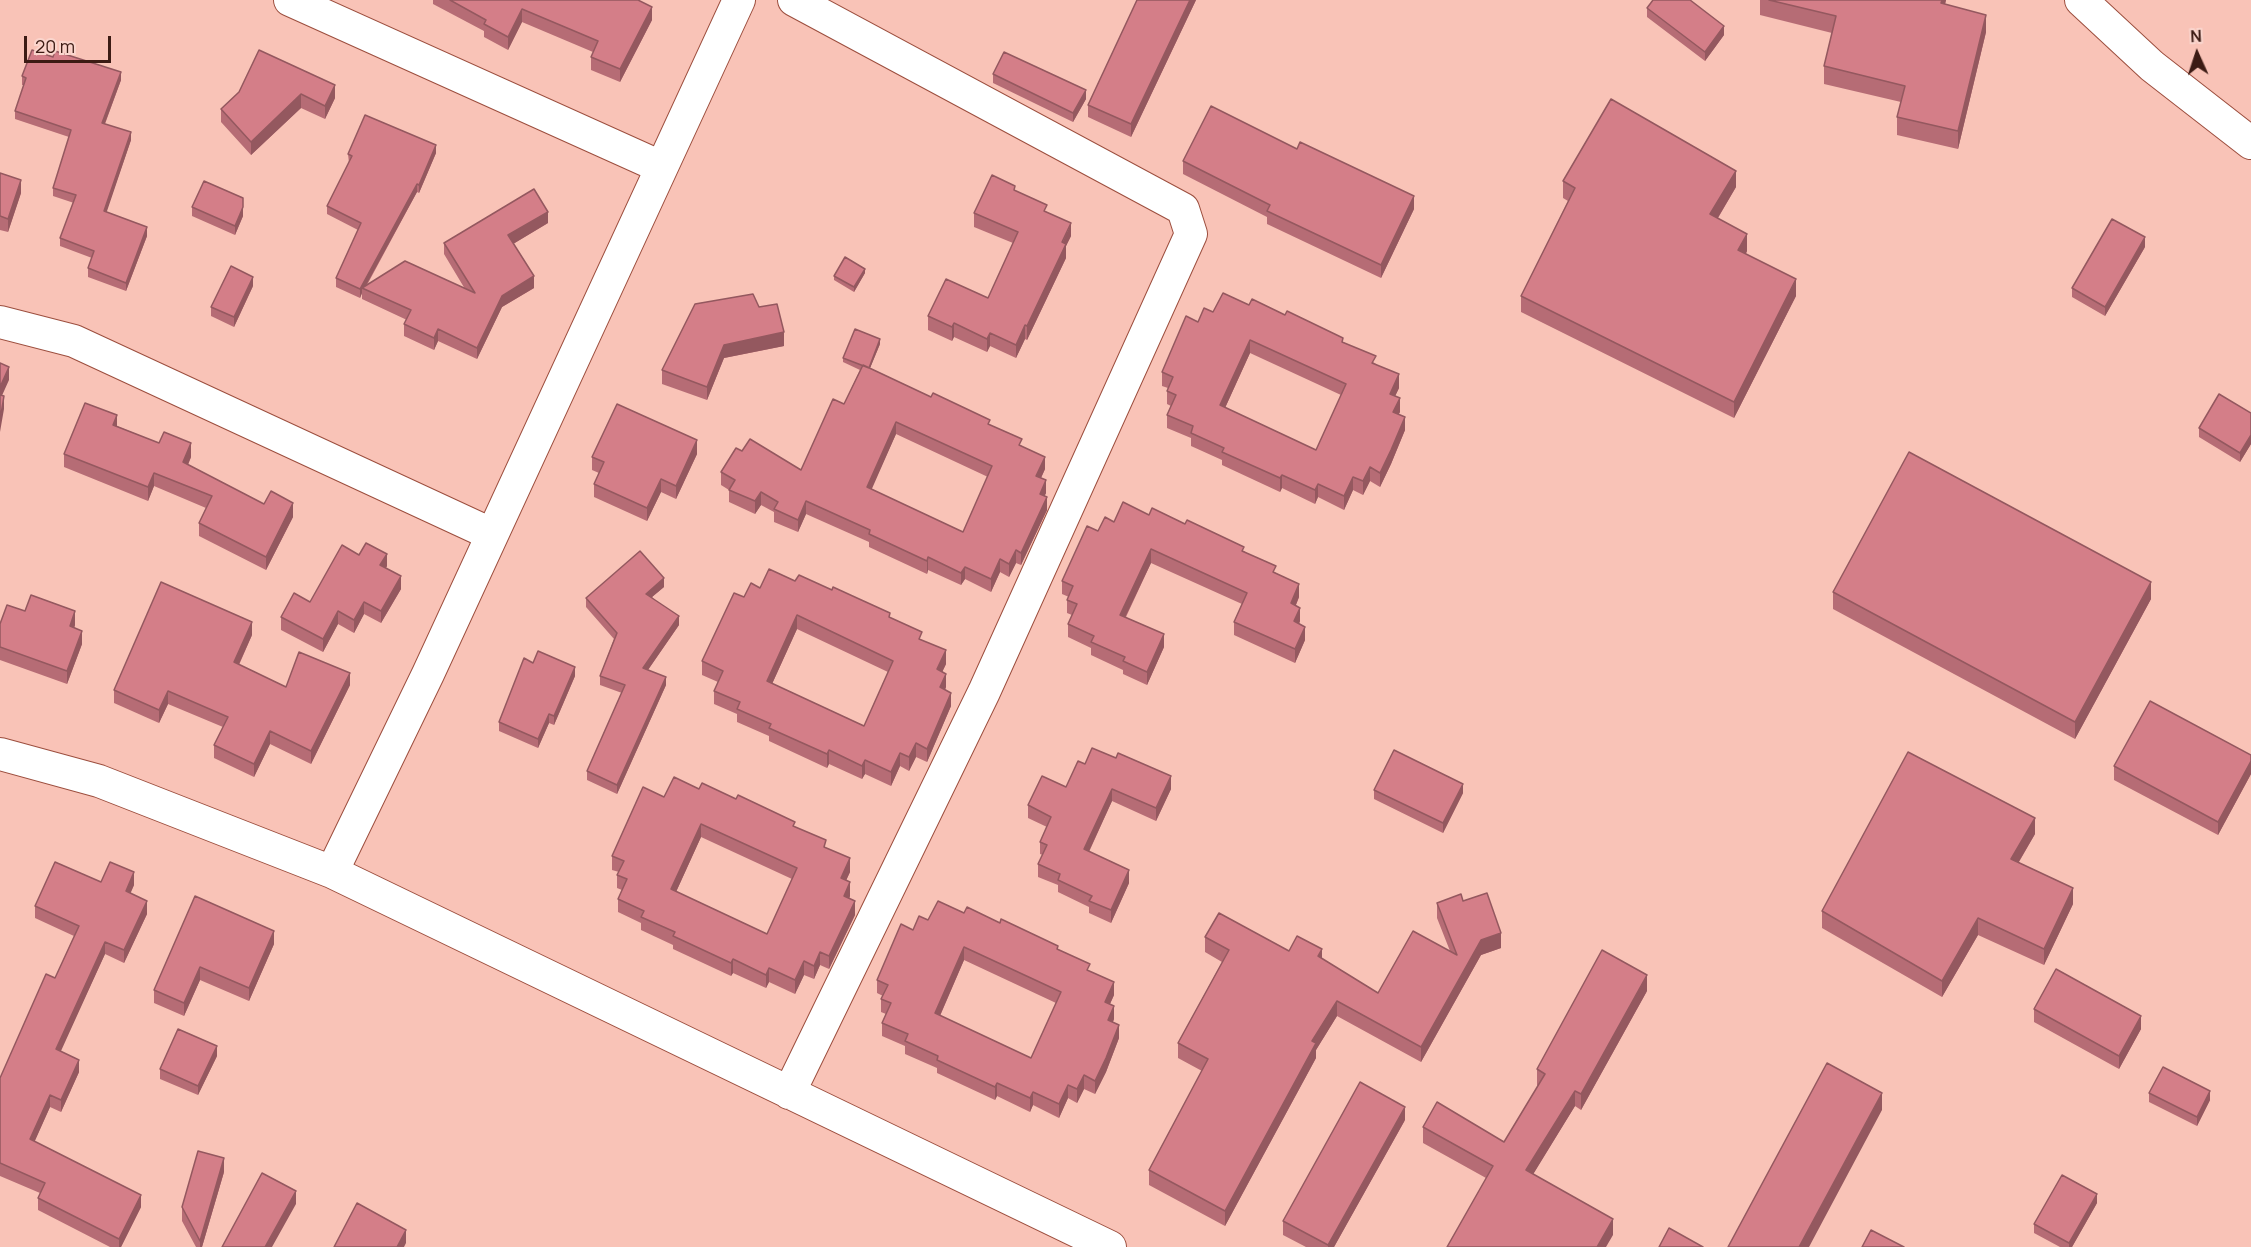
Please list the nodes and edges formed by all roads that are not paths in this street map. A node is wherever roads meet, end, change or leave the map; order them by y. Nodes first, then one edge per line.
1 (290, 0) edge
2 (739, 0) edge
3 (794, 0) edge
4 (2081, 0) edge
5 (2251, 143) edge
6 (661, 167) junction
7 (0, 322) edge
8 (491, 534) junction
9 (0, 754) edge
10 (332, 872) junction
11 (789, 1093) junction
12 (1110, 1247) edge

1 - 6 street
2 - 6 street
3 - 11 street
4 - 5 street
6 - 8 street
7 - 8 street
8 - 10 street
9 - 10 street
10 - 11 street
11 - 12 street

